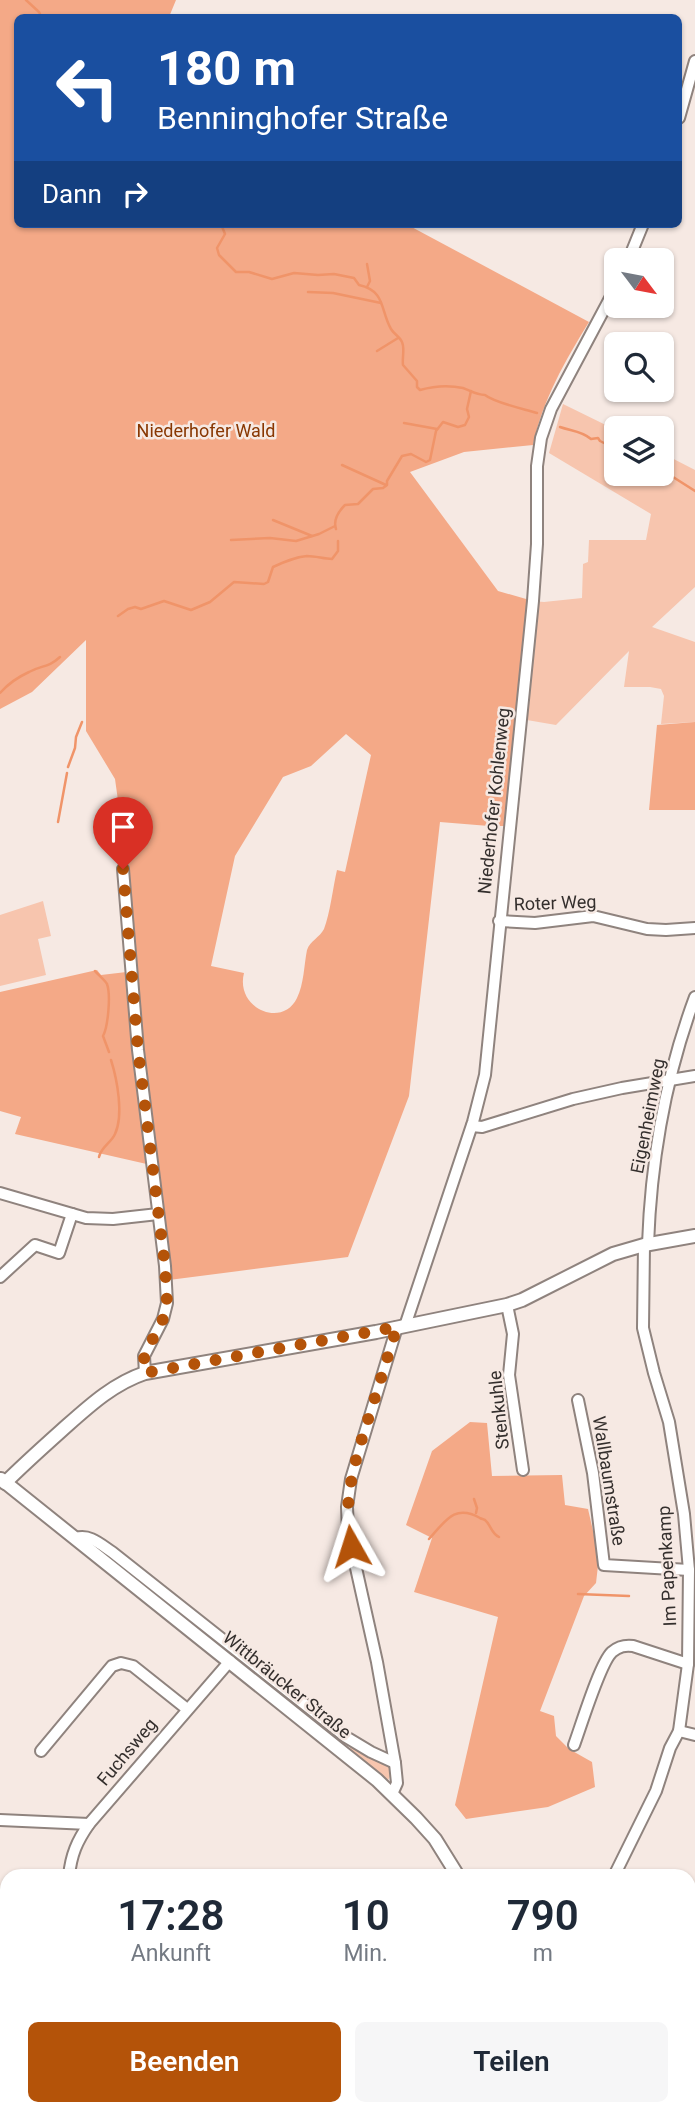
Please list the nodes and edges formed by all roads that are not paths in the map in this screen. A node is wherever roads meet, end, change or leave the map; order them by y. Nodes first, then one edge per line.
1 (695, 61) edge
2 (682, 107) edge
3 (641, 228) edge
4 (633, 248) edge
5 (604, 310) edge
6 (123, 869) dead end
7 (499, 921) junction
8 (695, 928) edge
9 (695, 997) edge
10 (695, 1076) edge
11 (671, 1079) junction
12 (472, 1126) junction
13 (0, 1193) edge
14 (72, 1214) junction
15 (158, 1214) junction
16 (695, 1236) edge
17 (646, 1244) junction
18 (0, 1277) edge
19 (507, 1305) junction
20 (401, 1327) junction
21 (145, 1373) junction
22 (578, 1400) dead end
23 (523, 1470) dead end
24 (3, 1481) edge
25 (76, 1538) junction
26 (689, 1570) junction
27 (230, 1661) junction
28 (688, 1664) junction
29 (187, 1709) junction
30 (679, 1731) junction
31 (695, 1735) edge
32 (574, 1745) dead end
33 (41, 1751) dead end
34 (395, 1758) junction
35 (392, 1794) junction
36 (0, 1819) edge
37 (89, 1824) junction
38 (70, 1869) edge
39 (454, 1869) edge
40 (618, 1869) edge

1 - 2 street
3 - 4 street
5 - 7 street, Niederhofer Kohlenweg
6 - 15 street
7 - 8 street, Roter Weg
7 - 12 street, Niederhofer Kohlenweg
9 - 11 street, Eigenheimweg
10 - 11 street
11 - 12 street
11 - 17 street, Eigenheimweg
12 - 20 street, Niederhofer Kohlenweg
13 - 14 street
14 - 15 street
14 - 18 street
15 - 21 street
16 - 17 main road
17 - 19 main road
17 - 26 street, Im Papenkamp
19 - 20 main road
19 - 23 street, Stenkuhle
20 - 21 main road
20 - 34 street, Niederhofer Kohlenweg
21 - 24 main road
22 - 26 street, Wallbaumstraße
24 - 25 main road, Wittbräucker Straße
25 - 27 main road, Wittbräucker Straße
25 - 34 street, Wittbräucker Straße
26 - 28 street, Im Papenkamp
27 - 29 street, Fuchsweg
27 - 35 main road, Wittbräucker Straße
28 - 30 street, Im Papenkamp
28 - 32 street
29 - 33 street
29 - 37 street, Fuchsweg
30 - 31 street
30 - 40 street, Im Papenkamp
34 - 35 street, Niederhofer Kohlenweg
35 - 39 main road, Wittbräucker Straße
36 - 37 street
37 - 38 street, Fuchsweg

